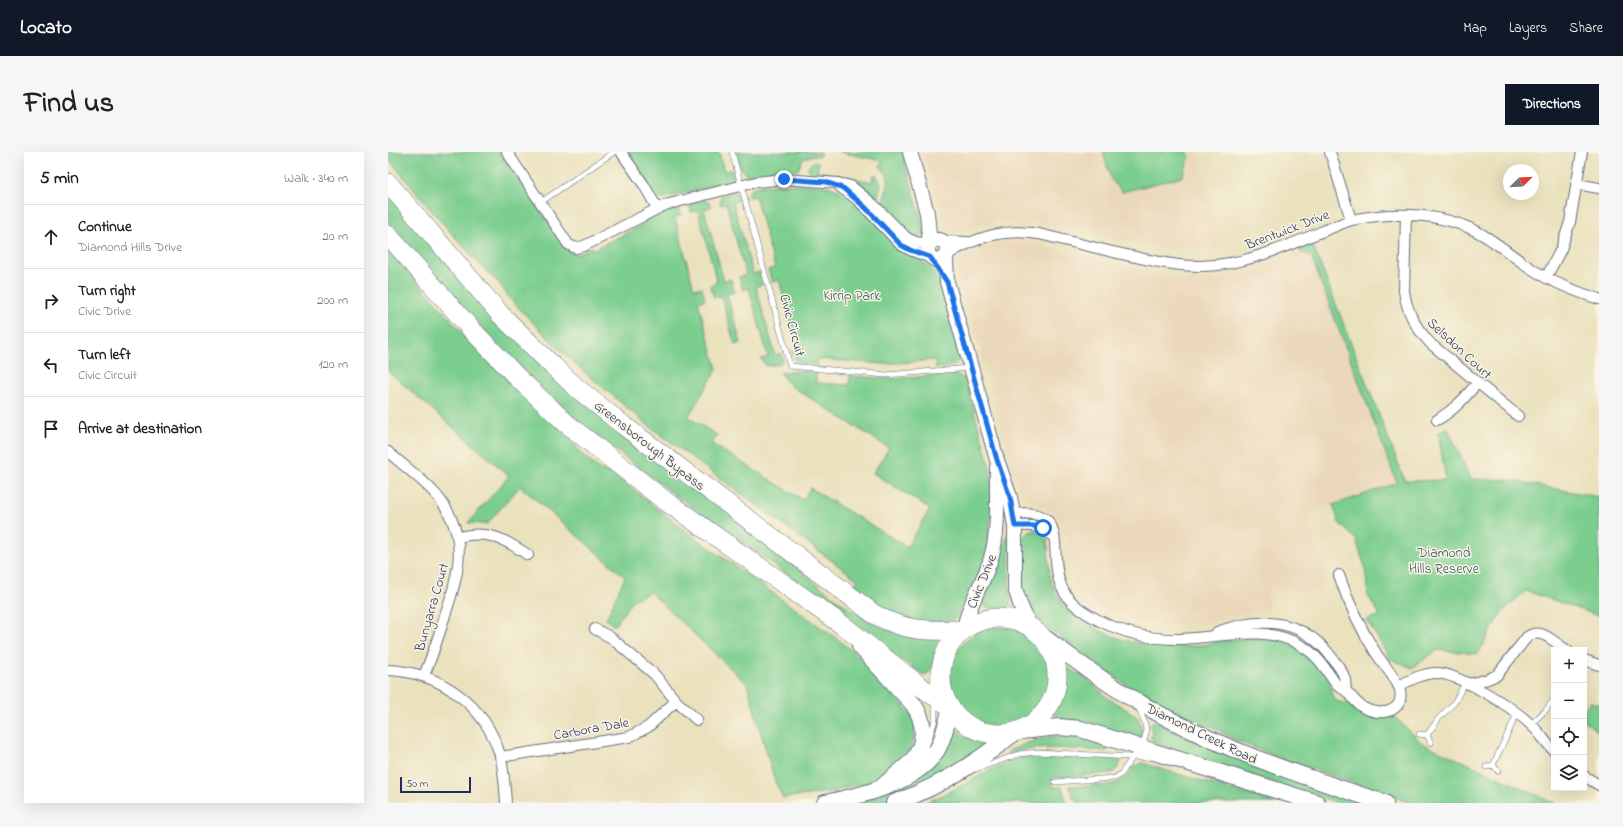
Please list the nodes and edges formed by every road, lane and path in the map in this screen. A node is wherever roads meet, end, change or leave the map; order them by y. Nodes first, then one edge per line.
1 (507, 152) edge
2 (614, 152) edge
3 (621, 152) edge
4 (732, 152) edge
5 (910, 152) edge
6 (1330, 152) edge
7 (1582, 152) edge
8 (388, 183) edge
9 (1576, 184) junction
10 (741, 185) junction
11 (1599, 188) edge
12 (540, 202) junction
13 (657, 208) junction
14 (1406, 215) junction
15 (1351, 220) junction
16 (388, 235) edge
17 (970, 242) junction
18 (934, 247) junction
19 (946, 256) junction
20 (1546, 278) junction
21 (947, 282) junction
22 (1599, 299) edge
23 (971, 368) junction
24 (1477, 383) junction
25 (1518, 416) dead end
26 (1437, 420) dead end
27 (388, 452) edge
28 (997, 460) junction
29 (1014, 520) junction
30 (997, 522) junction
31 (458, 537) junction
32 (528, 555) dead end
33 (1339, 575) dead end
34 (841, 624) junction
35 (595, 629) dead end
36 (1033, 629) junction
37 (959, 634) junction
38 (1562, 647) edge
39 (1587, 661) edge
40 (1599, 665) edge
41 (388, 670) edge
42 (424, 676) junction
43 (1467, 683) junction
44 (1398, 686) junction
45 (676, 701) junction
46 (1135, 701) junction
47 (945, 704) junction
48 (1551, 704) edge
49 (1518, 713) junction
50 (697, 720) dead end
51 (1531, 724) junction
52 (1018, 732) junction
53 (1419, 734) dead end
54 (1427, 735) junction
55 (1431, 743) dead end
56 (1551, 747) edge
57 (1137, 752) junction
58 (500, 757) junction
59 (912, 761) junction
60 (1493, 765) junction
61 (1486, 767) dead end
62 (1498, 771) dead end
63 (951, 778) junction
64 (1587, 778) edge
65 (1055, 782) dead end
66 (1599, 785) edge
67 (882, 787) junction
68 (506, 803) edge
69 (826, 803) edge
70 (894, 803) edge
71 (1317, 803) edge
72 (1385, 803) edge

1 - 12 street
2 - 12 lane
3 - 13 street
4 - 10 lane, Civic Circuit
5 - 18 street, Civic Drive
6 - 15 street
7 - 9 street
8 - 37 highway, Greensborough Bypass
9 - 11 street
9 - 20 street
10 - 13 street
10 - 18 street
10 - 23 lane, Civic Circuit
12 - 13 street
14 - 15 street, Brentwick Drive
14 - 20 street, Brentwick Drive
14 - 24 street, Selsdon Court
15 - 17 street, Brentwick Drive
16 - 34 highway
17 - 18 street, Brentwick Drive
17 - 19 street, Brentwick Drive
18 - 19 street
18 - 21 street, Civic Drive
19 - 21 street, Civic Drive
20 - 22 street, Brentwick Drive
21 - 23 street, Civic Drive
23 - 28 street, Civic Drive
24 - 25 street, Selsdon Court
24 - 26 street
27 - 31 street, Bunyarra Court
28 - 29 street, Civic Drive
28 - 30 street, Civic Drive
29 - 30 street
29 - 36 street, Civic Drive
29 - 44 street
30 - 37 street, Civic Drive
31 - 32 street
31 - 42 street, Bunyarra Court
33 - 44 street
34 - 47 highway
34 - 59 main road
35 - 45 street
36 - 37 highway
36 - 46 main road, Diamond Creek Road
36 - 52 highway
37 - 47 highway
38 - 43 street
39 - 40 street
41 - 42 street
42 - 58 street
43 - 44 street
43 - 49 street
43 - 54 lane
45 - 50 street
45 - 58 street, Carbora Dale
46 - 57 lane
46 - 72 main road, Diamond Creek Road
47 - 52 highway
47 - 59 lane
47 - 67 main road
48 - 51 lane
49 - 51 street
49 - 60 lane
51 - 56 street
52 - 57 main road, Diamond Creek Road
52 - 63 main road
53 - 54 lane
54 - 55 lane
57 - 63 lane
57 - 65 lane
57 - 71 main road, Diamond Creek Road
58 - 68 street
59 - 67 main road
60 - 61 lane
60 - 62 lane
63 - 70 main road
64 - 66 street
67 - 69 main road

